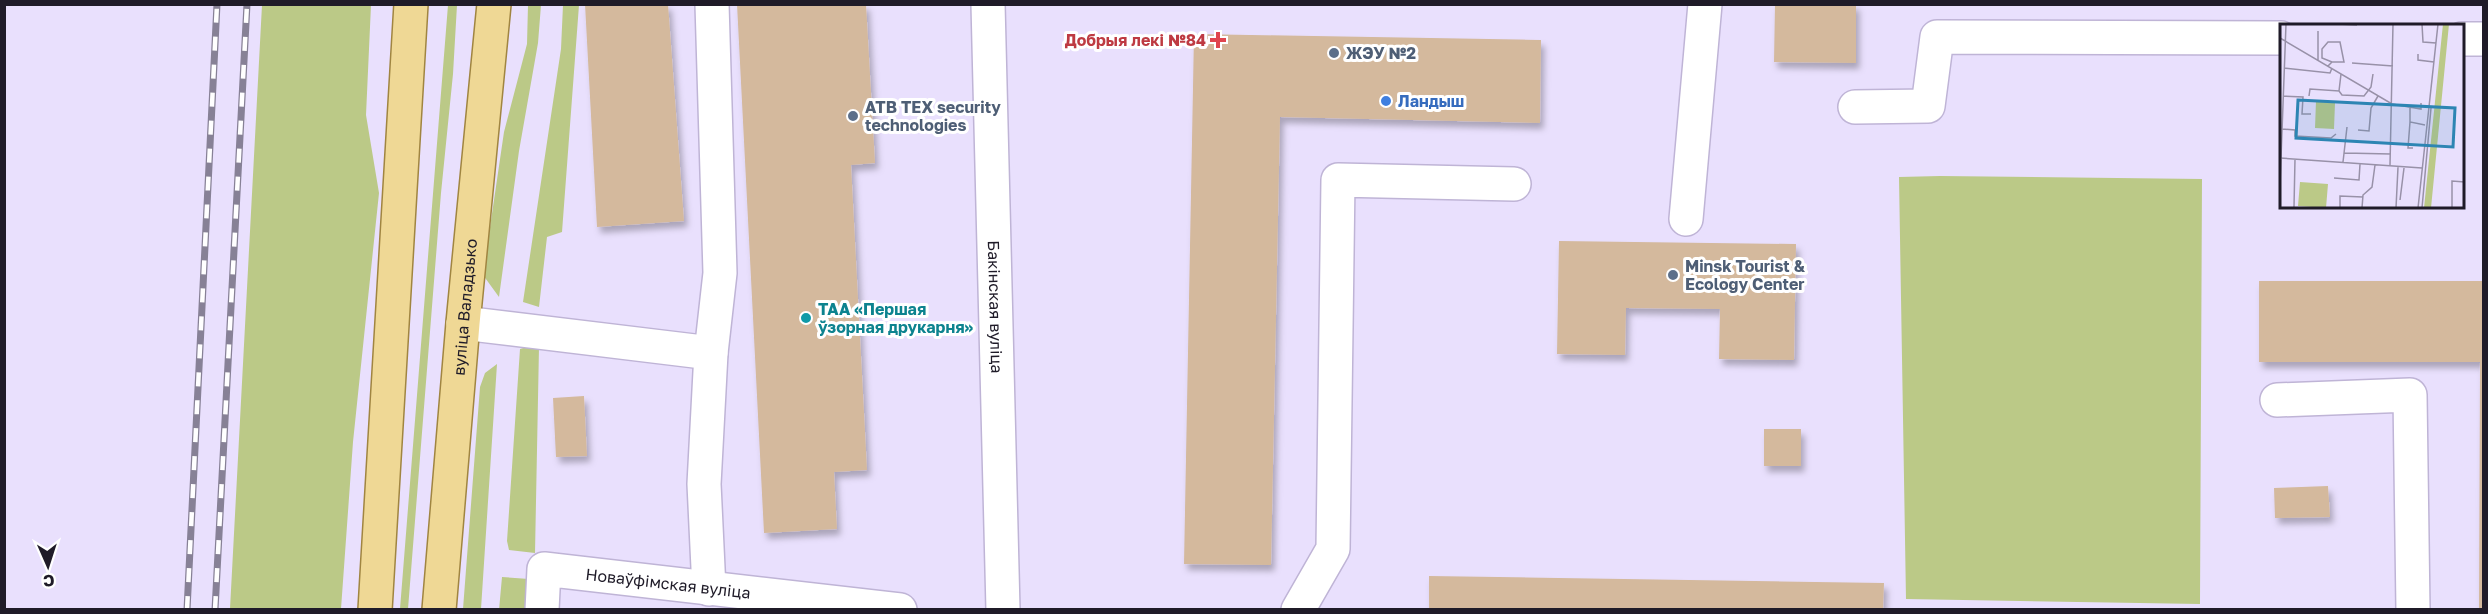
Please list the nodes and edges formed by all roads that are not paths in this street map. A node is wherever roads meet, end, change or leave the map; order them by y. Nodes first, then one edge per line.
1 (411, 4) edge
2 (494, 4) edge
3 (712, 4) edge
4 (988, 4) edge
5 (1705, 4) edge
6 (2280, 39) edge
7 (2464, 39) edge
8 (2484, 39) edge
9 (1855, 107) dead end
10 (1514, 184) dead end
11 (1686, 219) dead end
12 (463, 323) junction
13 (711, 352) junction
14 (2277, 400) dead end
15 (709, 589) junction
16 (375, 609) edge
17 (439, 609) edge
18 (542, 609) edge
19 (900, 609) edge
20 (1003, 609) edge
21 (1298, 609) edge
22 (2413, 609) edge

1 - 16 main road
2 - 12 main road, вуліца Валадзько
3 - 13 street
4 - 20 street, Бакінская вуліца
5 - 11 street
6 - 9 street
7 - 8 street
10 - 21 street
12 - 13 street
12 - 17 main road, вуліца Валадзько
13 - 15 street
14 - 22 street
15 - 18 street, Новаўфімская вуліца
15 - 19 street, Новаўфімская вуліца

